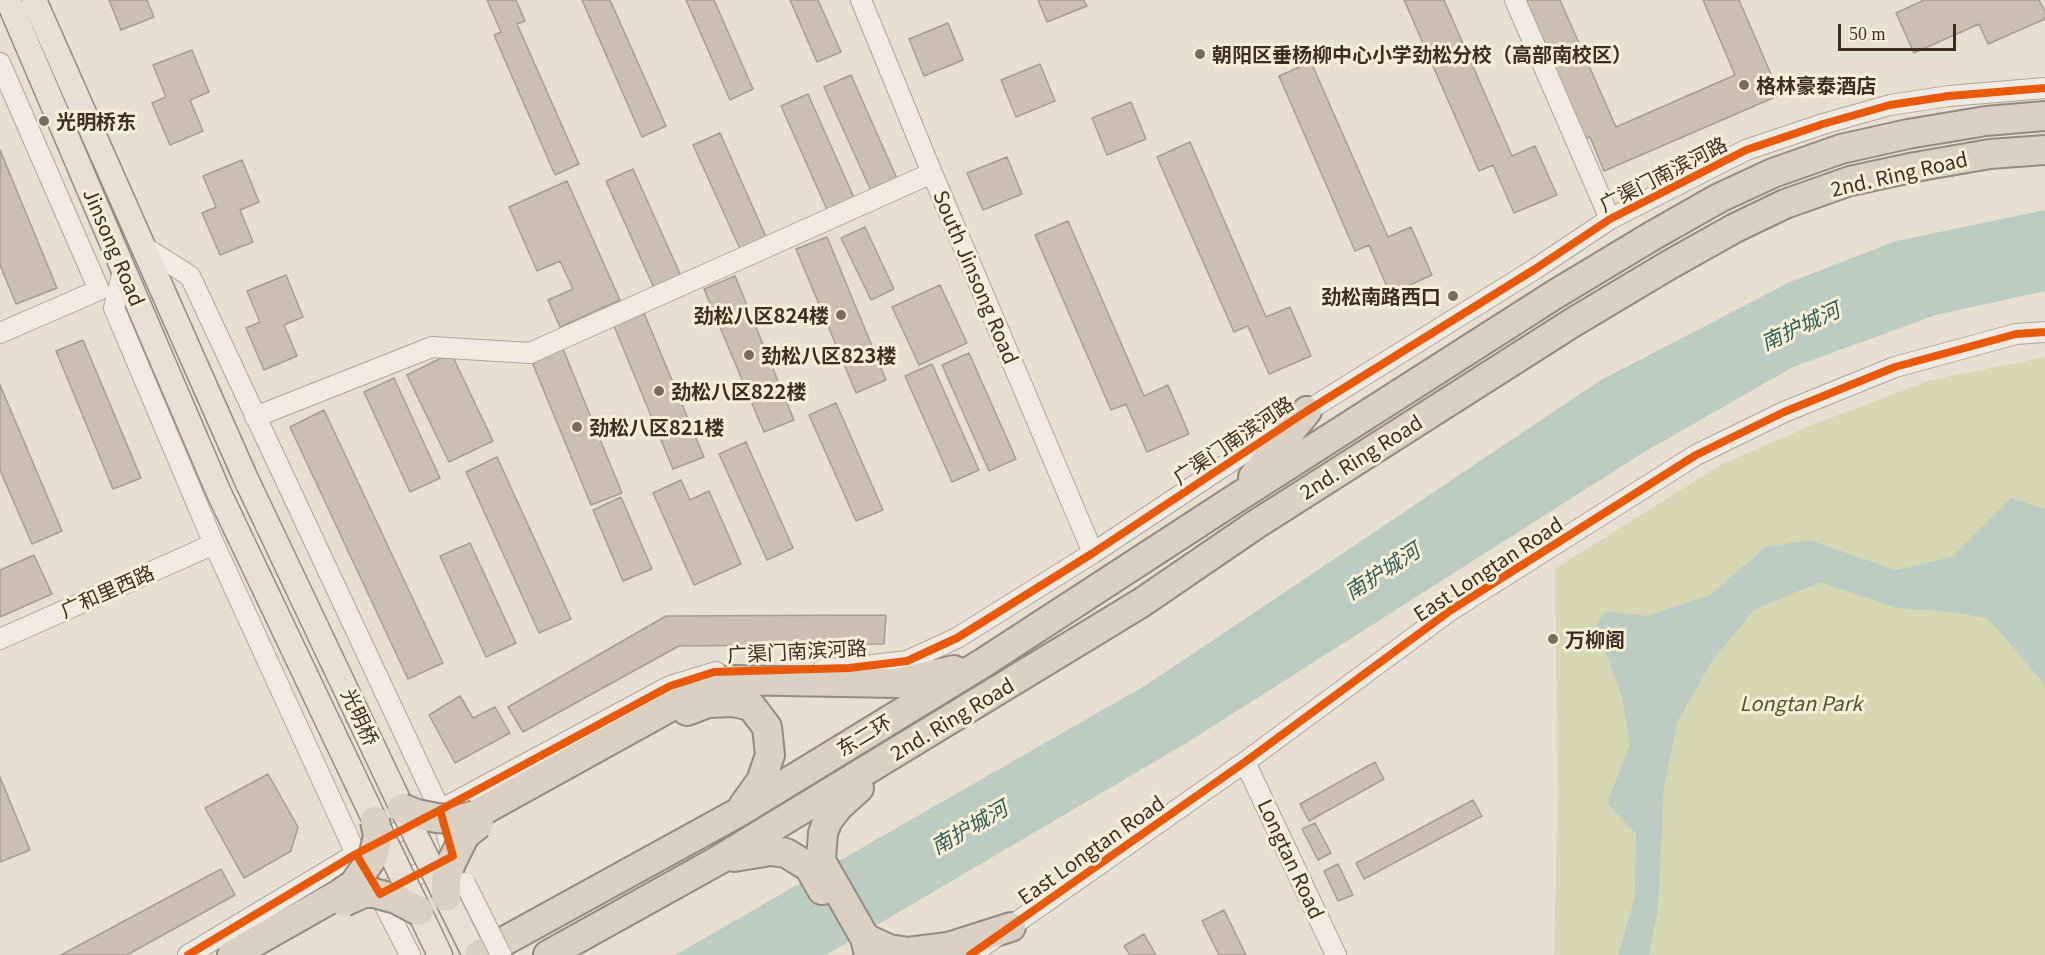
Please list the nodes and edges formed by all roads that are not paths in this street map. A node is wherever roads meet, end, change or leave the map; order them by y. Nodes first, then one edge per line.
1 (8, 0) edge
2 (34, 0) edge
3 (861, 0) edge
4 (1515, 0) edge
5 (0, 63) edge
6 (2045, 88) edge
7 (2045, 116) edge
8 (2045, 150) edge
9 (932, 173) junction
10 (1611, 219) junction
11 (141, 245) junction
12 (123, 270) junction
13 (2045, 332) edge
14 (0, 333) edge
15 (1307, 411) junction
16 (255, 417) junction
17 (246, 478) joint
18 (219, 494) joint
19 (1238, 497) junction
20 (214, 543) junction
21 (1093, 553) junction
22 (0, 639) edge
23 (982, 663) junction
24 (1245, 762) junction
25 (879, 763) junction
26 (402, 808) junction
27 (440, 810) junction
28 (739, 812) junction
29 (477, 819) junction
30 (375, 821) junction
31 (356, 854) junction
32 (453, 856) junction
33 (717, 861) junction
34 (815, 864) junction
35 (456, 890) junction
36 (380, 894) junction
37 (342, 898) junction
38 (407, 918) junction
39 (1011, 927) junction
40 (860, 948) edge
41 (188, 955) edge
42 (232, 955) edge
43 (249, 955) edge
44 (410, 955) edge
45 (440, 955) edge
46 (477, 955) edge
47 (501, 955) edge
48 (548, 955) edge
49 (970, 955) edge
50 (1336, 955) edge

1 - 12 main road, Jinsong Road
2 - 11 main road, Jinsong Road
3 - 9 street, South Jinsong Road
4 - 10 street
5 - 14 street
6 - 10 street, 广渠门南滨河路
7 - 19 highway, 2nd. Ring Road
8 - 25 highway, 2nd. Ring Road
9 - 16 street
9 - 21 street, South Jinsong Road
10 - 15 street, 广渠门南滨河路
11 - 16 street
11 - 17 main road, Jinsong Road
12 - 18 main road, Jinsong Road
12 - 20 street
13 - 24 street, East Longtan Road
15 - 19 highway
15 - 21 street, 广渠门南滨河路
16 - 27 street
17 - 26 main road, 光明桥
18 - 30 main road, 光明桥
19 - 23 highway, 东二环
20 - 22 street, 广和里西路
20 - 31 street
21 - 27 street, 广渠门南滨河路
23 - 28 highway, 东二环
23 - 29 highway
24 - 39 street, East Longtan Road
24 - 50 street, Longtan Road
25 - 33 highway, 2nd. Ring Road
25 - 34 highway
26 - 29 highway, bridge
26 - 35 main road, 光明桥, bridge
27 - 31 street, 广渠门南滨河路
27 - 32 street
28 - 29 highway
28 - 46 highway, 东二环
29 - 35 highway, bridge
30 - 37 highway, bridge
30 - 38 main road, 光明桥, bridge
31 - 36 street
31 - 41 street, 广渠门南滨河路
32 - 35 street
32 - 36 street
33 - 34 highway
33 - 48 highway
34 - 40 highway
35 - 46 main road, 光明桥
35 - 47 street, 光明桥, bridge
36 - 38 street
37 - 38 highway, bridge
37 - 42 highway
37 - 43 highway
38 - 44 street, 光明桥
38 - 45 main road, 光明桥
39 - 40 highway
39 - 49 street, East Longtan Road

